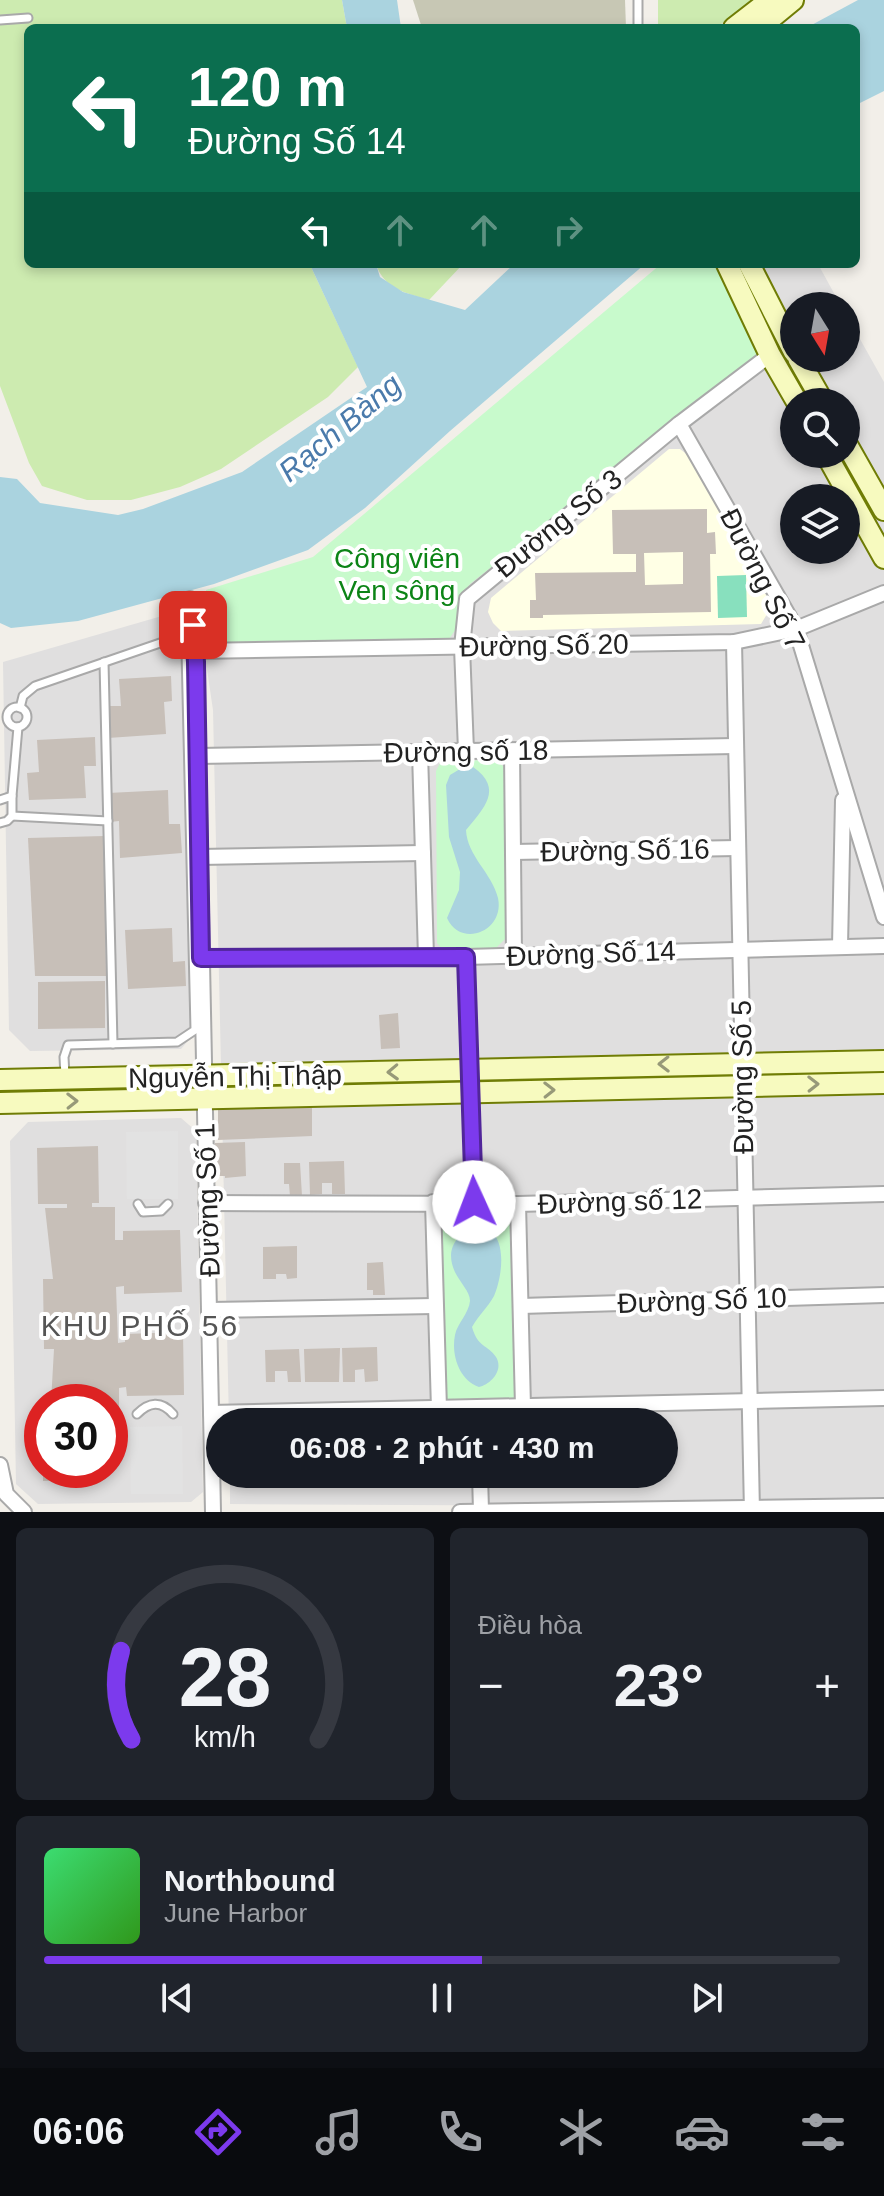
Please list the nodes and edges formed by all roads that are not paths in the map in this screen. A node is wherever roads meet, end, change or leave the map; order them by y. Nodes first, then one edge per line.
1 (638, 0) edge
2 (793, 0) edge
3 (766, 13) edge
4 (28, 18) dead end
5 (0, 20) edge
6 (638, 24) edge
7 (743, 24) edge
8 (729, 268) edge
9 (751, 268) edge
10 (780, 325) edge
11 (770, 355) junction
12 (789, 388) edge
13 (679, 424) junction
14 (834, 468) edge
15 (860, 468) edge
16 (884, 510) edge
17 (884, 558) edge
18 (884, 593) edge
19 (190, 599) dead end
20 (796, 629) junction
21 (734, 642) junction
22 (462, 647) junction
23 (104, 662) junction
24 (192, 663) junction
25 (20, 708) junction
26 (18, 727) junction
27 (735, 746) junction
28 (466, 751) junction
29 (512, 751) junction
30 (420, 752) junction
31 (198, 756) junction
32 (843, 787) junction
33 (12, 796) junction
34 (0, 800) edge
35 (12, 816) junction
36 (108, 821) junction
37 (0, 823) edge
38 (737, 848) junction
39 (513, 852) junction
40 (423, 853) junction
41 (200, 857) junction
42 (884, 917) edge
43 (840, 946) junction
44 (884, 946) edge
45 (740, 949) junction
46 (514, 956) junction
47 (426, 957) junction
48 (466, 957) junction
49 (201, 958) junction
50 (113, 1044) junction
51 (884, 1061) edge
52 (742, 1063) junction
53 (471, 1069) junction
54 (66, 1079) junction
55 (7, 1080) edge
56 (884, 1083) edge
57 (742, 1085) junction
58 (204, 1088) junction
59 (471, 1092) junction
60 (7, 1103) edge
61 (884, 1194) edge
62 (745, 1198) junction
63 (433, 1202) junction
64 (474, 1202) junction
65 (206, 1203) junction
66 (138, 1204) dead end
67 (168, 1204) dead end
68 (518, 1204) junction
69 (884, 1295) edge
70 (748, 1298) junction
71 (434, 1306) junction
72 (521, 1306) junction
73 (210, 1310) junction
74 (884, 1398) edge
75 (750, 1402) junction
76 (523, 1407) junction
77 (211, 1408) edge
78 (439, 1408) edge
79 (517, 1408) edge
80 (137, 1414) dead end
81 (173, 1414) dead end
82 (0, 1465) edge
83 (213, 1488) edge
84 (480, 1488) edge
85 (884, 1506) edge
86 (752, 1509) edge
87 (481, 1511) edge
88 (24, 1512) edge
89 (213, 1512) edge
90 (460, 1512) edge

1 - 6 lane
2 - 3 main road
3 - 7 main road
4 - 5 lane
8 - 11 main road
9 - 10 main road
11 - 12 main road
11 - 13 street, Đường Số 3
13 - 20 street, Đường Số 7
13 - 22 street, Đường Số 3
14 - 17 main road
15 - 16 main road
18 - 20 street, Đường Số 20
19 - 24 street, Đường Số 1
20 - 21 street, Đường Số 20
20 - 32 street, Đường Số 7
21 - 22 street, Đường Số 20
21 - 27 street, Đường Số 5
22 - 24 street, Đường Số 20
22 - 28 street, Đường Số 3
23 - 24 lane
23 - 25 lane
23 - 36 lane
24 - 31 street, Đường Số 1
24 - 50 lane
25 - 26 lane
25 - 26 lane
26 - 33 lane
27 - 29 street, Đường số 18
27 - 38 street, Đường Số 5
28 - 29 street, Đường số 18
28 - 30 street, Đường số 18
29 - 39 street
30 - 31 street, Đường số 18
30 - 40 street
31 - 41 street, Đường Số 1
32 - 42 street, Đường Số 7
32 - 43 street, Đường Số 7
33 - 34 lane
33 - 35 lane
35 - 36 lane
35 - 37 lane
36 - 50 lane
38 - 39 street, Đường Số 16
38 - 45 street, Đường Số 5
39 - 46 street
40 - 41 street
40 - 47 street
41 - 49 street, Đường Số 1
43 - 44 street, Đường Số 14
43 - 45 street, Đường Số 14
45 - 46 street, Đường Số 14
45 - 52 street, Đường Số 5
46 - 48 street, Đường Số 14
47 - 48 street, Đường Số 14
47 - 49 street, Đường Số 14
48 - 53 street
49 - 58 street, Đường Số 1
50 - 54 lane
51 - 52 main road
52 -> 53 main road, Nguyễn Thị Thập
52 - 57 street, Đường Số 5
53 -> 58 main road, Nguyễn Thị Thập
53 - 59 street
54 - 55 main road, Nguyễn Thị Thập
54 - 58 main road, Nguyễn Thị Thập
55 - 60 main road
57 -> 56 main road
59 -> 57 main road
57 - 62 street, Đường Số 5
58 - 59 main road, Nguyễn Thị Thập
60 -> 58 main road, Nguyễn Thị Thập
58 - 65 street, Đường Số 1
59 - 64 street
61 - 62 street
62 - 68 street, Đường số 12
62 - 70 street, Đường Số 5
63 - 64 street, Đường số 12
63 - 65 street, Đường số 12
63 - 71 street
64 - 68 street, Đường số 12
65 - 73 street, Đường Số 1
66 - 67 lane
68 - 72 street
69 - 70 street, Đường Số 10
70 - 72 street, Đường Số 10
70 - 75 street, Đường Số 5
71 - 73 street
71 - 78 street
72 - 76 street
73 - 77 street, Đường Số 1
74 - 75 street
75 - 76 street
75 - 86 street, Đường Số 5
76 - 79 street
80 - 81 lane
82 - 88 street
83 - 89 street, Đường Số 1
84 - 87 street
85 - 86 street
86 - 87 street
87 - 90 street

